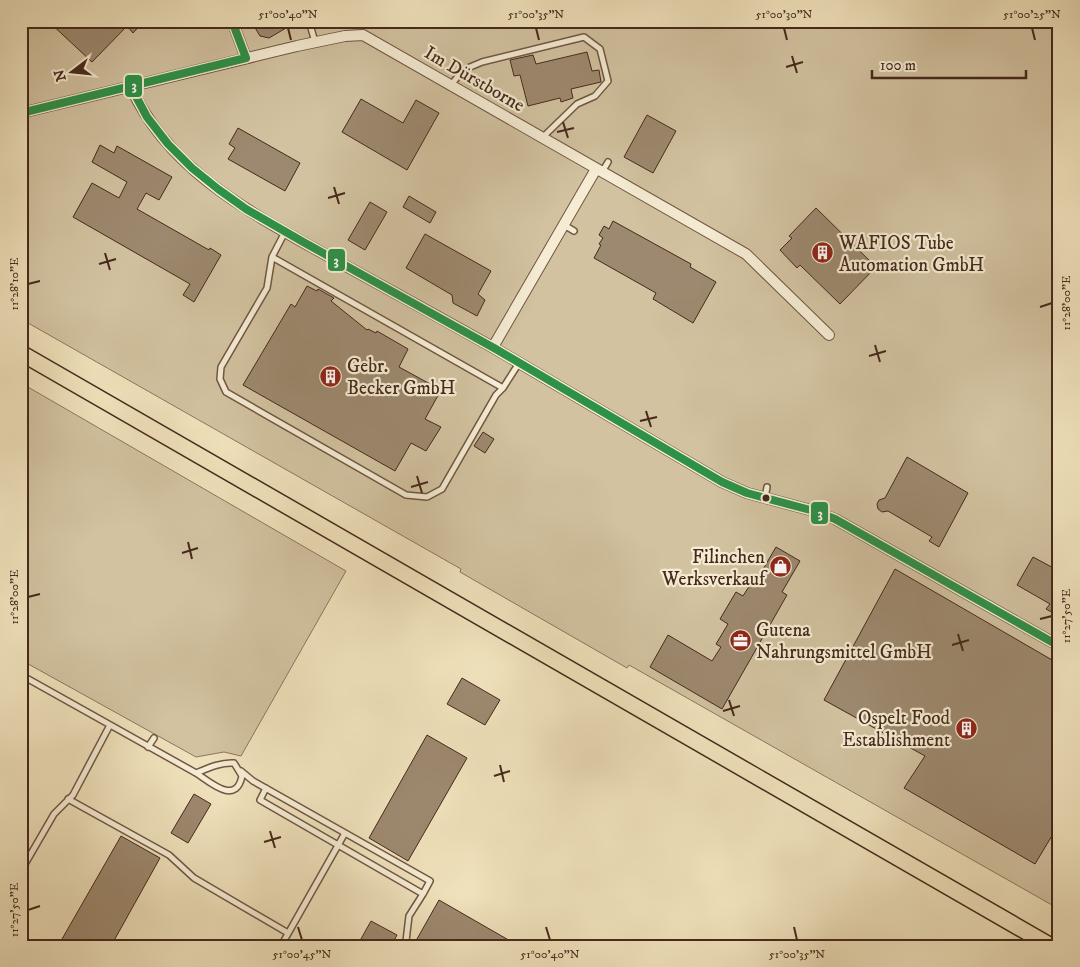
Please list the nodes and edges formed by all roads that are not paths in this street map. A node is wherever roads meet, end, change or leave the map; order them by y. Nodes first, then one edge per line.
1 (232, 21) edge
2 (309, 21) edge
3 (315, 42) junction
4 (246, 58) junction
5 (451, 85) junction
6 (132, 87) junction
7 (21, 113) edge
8 (543, 137) junction
9 (608, 162) dead end
10 (599, 171) junction
11 (564, 225) junction
12 (574, 231) dead end
13 (285, 232) junction
14 (272, 257) junction
15 (829, 335) dead end
16 (494, 347) junction
17 (21, 354) edge
18 (519, 362) junction
19 (503, 388) junction
20 (767, 488) dead end
21 (765, 499) junction
22 (1059, 646) edge
23 (21, 675) edge
24 (110, 726) junction
25 (154, 738) dead end
26 (148, 747) junction
27 (240, 772) junction
28 (196, 773) junction
29 (266, 788) junction
30 (68, 800) junction
31 (345, 833) junction
32 (338, 845) junction
33 (21, 871) edge
34 (423, 894) junction
35 (288, 934) junction
36 (281, 946) edge
37 (403, 946) edge
38 (1051, 946) edge

1 - 4 street
2 - 3 lane
3 - 4 street, Im Dürstborne
3 - 5 street, Im Dürstborne
4 - 6 street, Im Dürstborne
5 - 8 street, Im Dürstborne
5 - 8 lane
6 - 7 street, Im Dürstborne
6 - 13 street
8 - 10 street, Im Dürstborne
9 - 10 lane
10 - 11 street
10 - 15 street, Im Dürstborne
11 - 12 lane
11 - 16 street
13 - 14 lane
13 - 16 street
14 - 19 lane
14 - 19 lane
16 - 18 street
17 - 38 main road
18 - 19 lane
18 - 21 street
20 - 21 lane
21 - 22 street
23 - 24 lane
24 - 26 lane
24 - 30 lane
25 - 26 lane
26 - 28 lane
27 - 28 lane
27 - 28 lane
27 - 29 lane
29 - 31 lane
29 - 32 lane
30 - 33 lane
30 - 35 lane
31 - 32 lane
31 - 34 lane
32 - 34 lane
32 - 35 lane
34 - 37 lane
35 - 36 lane

